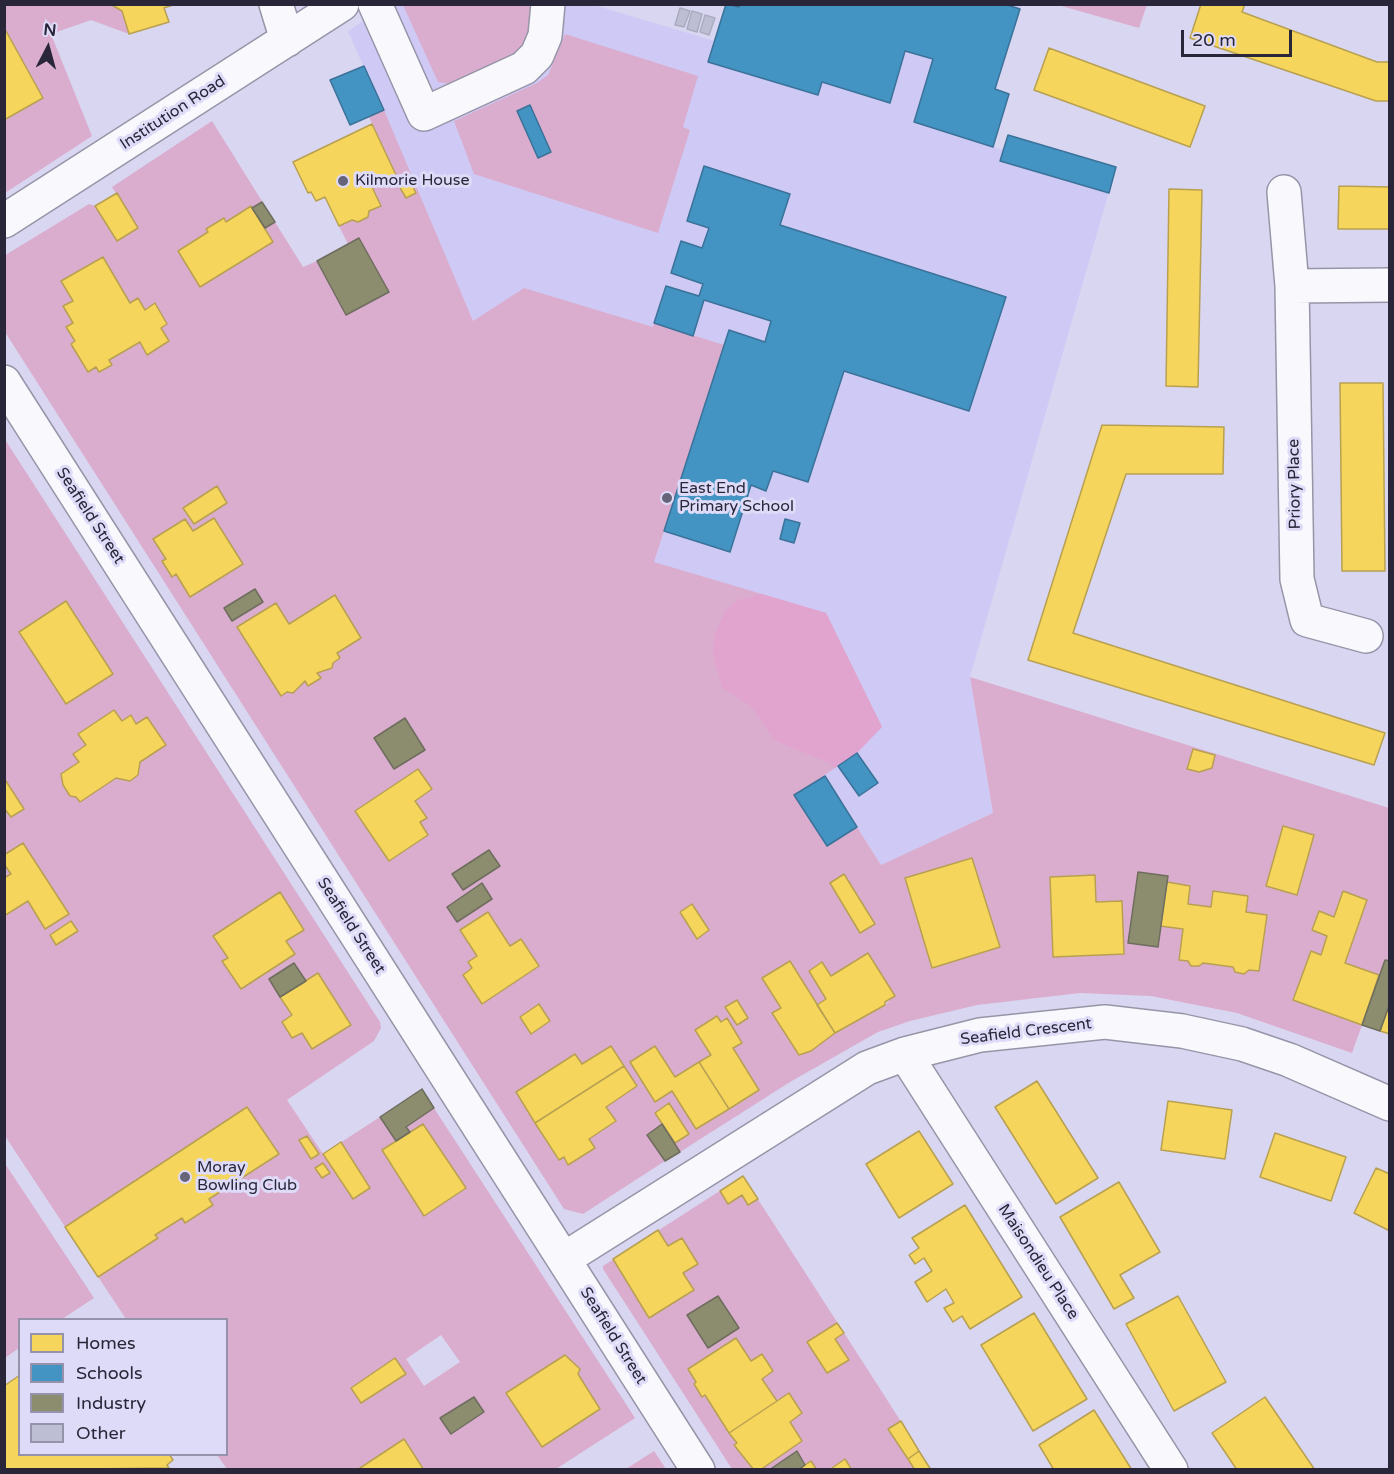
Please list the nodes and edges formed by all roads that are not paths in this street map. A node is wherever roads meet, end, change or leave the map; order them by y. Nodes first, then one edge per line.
1 (276, 4) edge
2 (342, 4) edge
3 (375, 4) edge
4 (548, 4) edge
5 (287, 40) junction
6 (1284, 192) dead end
7 (4, 221) edge
8 (1389, 285) edge
9 (1292, 286) junction
10 (4, 382) edge
11 (1366, 636) dead end
12 (904, 1054) junction
13 (1389, 1104) edge
14 (564, 1259) junction
15 (698, 1470) edge
16 (1171, 1470) edge

1 - 5 street
2 - 5 street, Institution Road
3 - 4 street
5 - 7 street, Institution Road
6 - 9 street, Priory Place
8 - 9 street
9 - 11 street, Priory Place
10 - 14 street, Seafield Street
12 - 13 street, Seafield Crescent
12 - 14 street, Seafield Crescent
12 - 16 street, Maisondieu Place
14 - 15 street, Seafield Street

